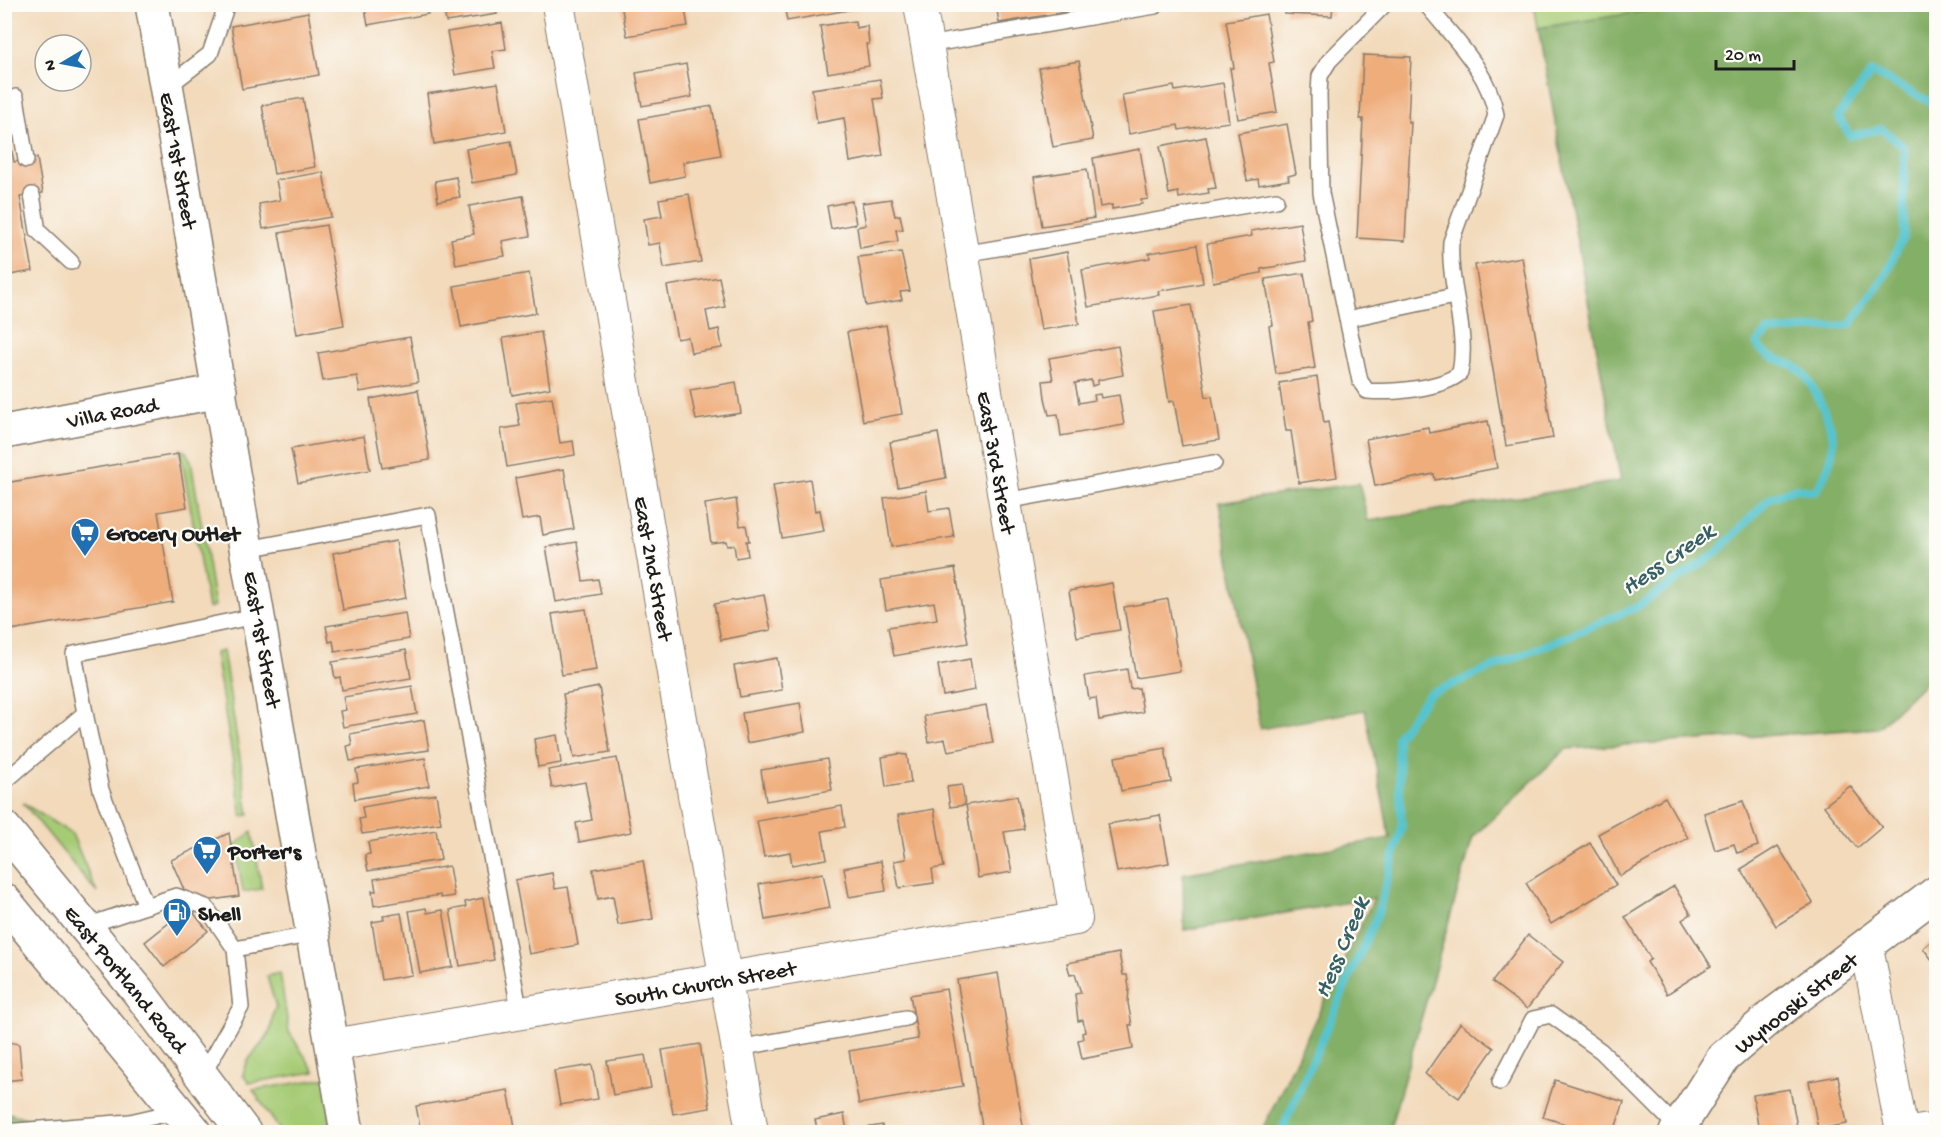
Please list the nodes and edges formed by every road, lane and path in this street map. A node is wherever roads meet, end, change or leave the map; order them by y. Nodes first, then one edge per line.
1 (152, 4) edge
2 (227, 4) edge
3 (558, 4) edge
4 (920, 4) edge
5 (1385, 4) edge
6 (1426, 4) edge
7 (1155, 6) edge
8 (927, 45) junction
9 (167, 87) junction
10 (16, 98) dead end
11 (26, 160) dead end
12 (32, 195) dead end
13 (1275, 200) dead end
14 (963, 254) junction
15 (71, 262) dead end
16 (1454, 296) junction
17 (1347, 319) junction
18 (220, 391) junction
19 (4, 432) edge
20 (1214, 463) dead end
21 (1005, 501) junction
22 (248, 549) junction
23 (260, 615) junction
24 (85, 713) junction
25 (4, 782) edge
26 (4, 828) edge
27 (1936, 893) edge
28 (6, 906) edge
29 (146, 906) junction
30 (1076, 919) joint
31 (86, 926) junction
32 (315, 934) junction
33 (1867, 947) junction
34 (235, 949) junction
35 (726, 978) junction
36 (520, 1014) junction
37 (906, 1018) dead end
38 (333, 1045) junction
39 (738, 1048) junction
40 (203, 1074) junction
41 (1500, 1082) dead end
42 (186, 1121) edge
43 (1936, 1129) edge
44 (1677, 1130) edge
45 (4, 1132) edge
46 (244, 1132) edge
47 (347, 1132) edge
48 (752, 1132) edge
49 (1902, 1132) edge
50 (1916, 1132) edge

1 - 9 main road, East 1st Street
2 - 9 lane
3 - 35 street, East 2nd Street
4 - 8 street, East 3rd Street
5 - 17 lane
6 - 16 lane
7 - 8 lane
8 - 14 street, East 3rd Street
9 - 18 main road, East 1st Street
10 - 11 lane
12 - 15 lane
13 - 14 lane
14 - 21 street, East 3rd Street
16 - 17 lane
16 - 17 lane
18 - 19 main road, Villa Road
18 - 22 main road, East 1st Street
20 - 21 lane
21 - 30 street, East 3rd Street
22 - 23 main road, East 1st Street
22 - 36 lane
23 - 24 lane
23 - 32 main road, East 1st Street
24 - 25 lane
24 - 29 lane
26 - 31 main road, East Portland Road
27 - 33 main road, Wynooski Street
28 - 42 main road, East Portland Road
29 - 31 lane
29 - 34 lane
30 - 35 street, South Church Street
31 - 40 main road, East Portland Road
32 - 34 lane
32 - 38 main road, East 1st Street
33 - 44 main road, Wynooski Street
33 - 49 street
34 - 40 lane
35 - 36 street, South Church Street
35 - 39 street, East 2nd Street
36 - 38 street, South Church Street
37 - 39 lane
38 - 47 main road, East 1st Street
39 - 48 street, East 2nd Street
40 - 46 main road, East Portland Road
41 - 44 lane
42 - 45 lane
43 - 50 street

